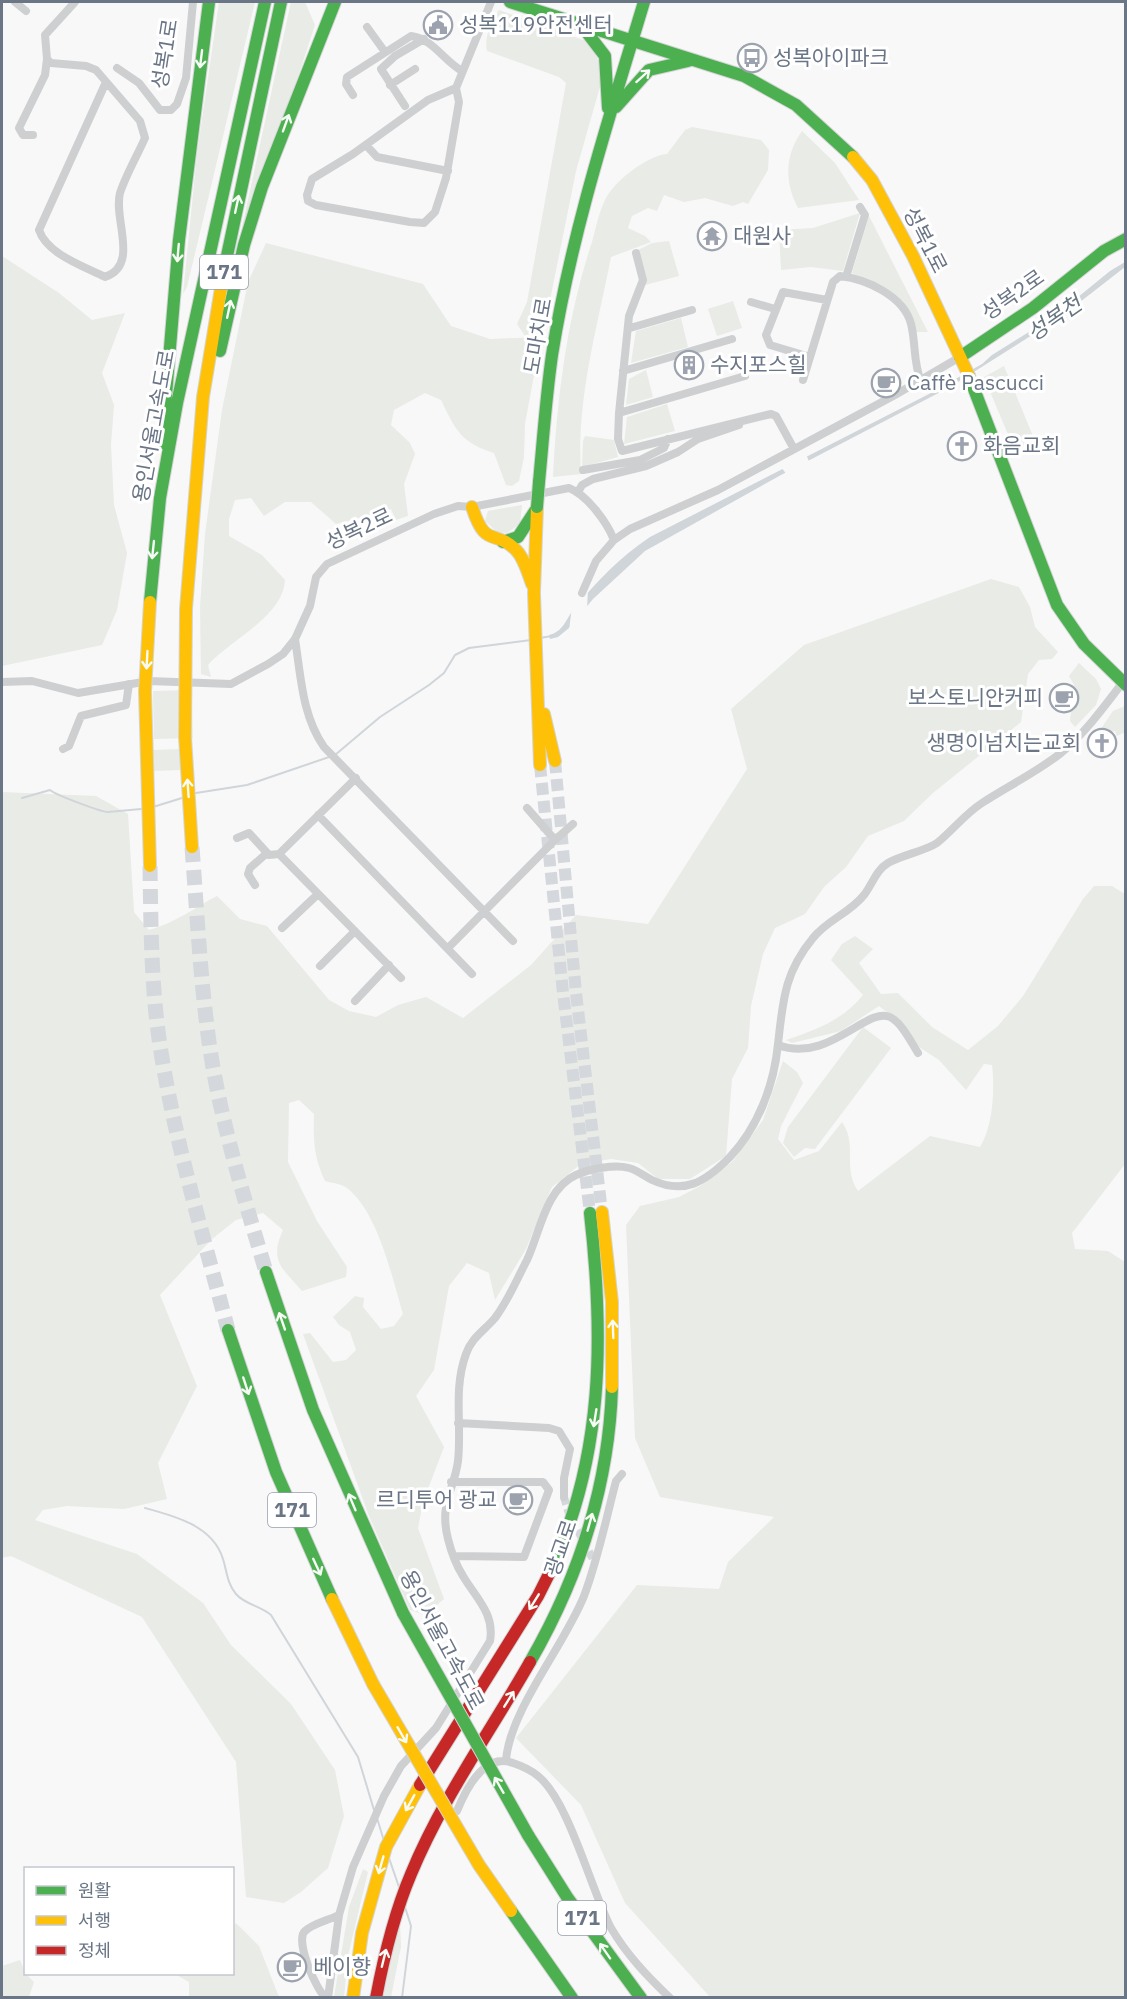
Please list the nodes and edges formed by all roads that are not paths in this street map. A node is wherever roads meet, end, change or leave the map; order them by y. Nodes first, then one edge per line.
1 (15, 2) edge
2 (75, 2) edge
3 (193, 2) edge
4 (209, 2) edge
5 (265, 2) edge
6 (281, 2) edge
7 (335, 2) edge
8 (492, 2) edge
9 (510, 2) edge
10 (644, 2) edge
11 (26, 11) dead end
12 (581, 25) junction
13 (367, 27) dead end
14 (424, 39) junction
15 (633, 39) junction
16 (385, 52) junction
17 (47, 59) junction
18 (693, 60) junction
19 (117, 68) dead end
20 (415, 69) dead end
21 (462, 70) junction
22 (106, 82) junction
23 (390, 85) junction
24 (456, 88) junction
25 (353, 95) dead end
26 (405, 106) dead end
27 (608, 117) junction
28 (33, 135) dead end
29 (366, 145) junction
30 (448, 171) junction
31 (860, 207) dead end
32 (1125, 239) edge
33 (636, 253) dead end
34 (846, 277) junction
35 (827, 300) junction
36 (751, 302) dead end
37 (775, 309) junction
38 (692, 310) dead end
39 (630, 328) junction
40 (732, 339) dead end
41 (810, 357) junction
42 (962, 361) junction
43 (623, 371) junction
44 (746, 376) dead end
45 (803, 380) dead end
46 (921, 381) junction
47 (619, 413) junction
48 (756, 416) junction
49 (668, 439) junction
50 (794, 449) junction
51 (622, 451) junction
52 (626, 462) junction
53 (583, 470) dead end
54 (578, 492) junction
55 (160, 498) junction
56 (472, 507) junction
57 (537, 507) junction
58 (192, 511) junction
59 (614, 540) junction
60 (503, 542) junction
61 (582, 592) dead end
62 (534, 594) junction
63 (295, 639) junction
64 (2, 682) edge
65 (1125, 682) edge
66 (129, 684) junction
67 (537, 686) junction
68 (63, 749) dead end
69 (555, 761) tunnel mouth
70 (540, 765) tunnel mouth
71 (356, 778) junction
72 (527, 808) dead end
73 (318, 815) junction
74 (573, 824) dead end
75 (237, 838) dead end
76 (555, 840) junction
77 (192, 847) tunnel mouth
78 (267, 853) junction
79 (279, 854) junction
80 (150, 866) tunnel mouth
81 (255, 885) dead end
82 (318, 894) junction
83 (487, 911) junction
84 (282, 928) dead end
85 (355, 931) junction
86 (513, 941) dead end
87 (448, 948) junction
88 (389, 965) junction
89 (320, 966) dead end
90 (472, 974) dead end
91 (401, 978) dead end
92 (355, 1001) dead end
93 (778, 1045) junction
94 (918, 1053) dead end
95 (266, 1272) tunnel mouth
96 (228, 1330) tunnel mouth
97 (458, 1423) junction
98 (622, 1474) dead end
99 (451, 1482) junction
100 (564, 1497) tunnel mouth
101 (454, 1556) junction
102 (506, 1760) junction
103 (457, 1811) dead end
104 (339, 1916) junction
105 (327, 1998) edge
106 (353, 1998) edge
107 (376, 1998) edge
108 (572, 1998) edge
109 (641, 1998) edge
110 (670, 1998) edge

1 - 11 street
2 - 17 street
3 - 19 street, 성복1로
4 -> 55 main road
5 - 55 main road, 용인서울고속도로 / 171
58 -> 6 main road, 용인서울고속도로 / 171
58 -> 7 main road
8 - 21 street
9 - 12 main road, 성복1로
10 - 15 main road, 도마치로
12 - 15 main road, 성복1로
12 - 27 main road
13 - 16 street
14 - 16 street
14 - 21 street
14 - 23 street
15 - 18 main road, 성복1로
15 - 27 main road, 도마치로
16 - 25 street
17 - 22 street
17 - 28 street
27 -> 18 main road
18 - 42 main road, 성복1로
20 - 23 street
21 - 24 street
22 - 22 street
23 - 26 street
24 - 29 street
24 - 30 street
27 - 57 main road, 도마치로, bridge
29 - 30 street
29 - 30 street
31 - 34 street
32 - 42 main road, 성복2로
33 - 39 street
34 - 35 street
34 - 46 street
35 - 37 street
35 - 41 street
36 - 37 street
37 - 41 street
38 - 39 street
39 - 43 street
40 - 43 street
41 - 45 street
42 - 46 street, 성복2로
42 - 65 main road, 성복1로
43 - 47 street
44 - 47 street
46 - 50 street, 성복2로
47 - 51 street
48 - 49 street
48 - 50 street
48 - 54 street
49 - 51 street
49 - 52 street
50 - 59 street, 성복2로
51 - 52 street
52 - 53 street
54 - 56 street, 성복2로
54 - 59 street
55 -> 80 main road, 용인서울고속도로 / 171, bridge
56 - 60 main road
56 - 63 street, 성복2로
57 - 60 main road
57 - 62 main road, 도마치로
77 -> 58 main road, 용인서울고속도로 / 171, bridge
59 - 61 street, 성복2로
60 - 62 main road
62 - 67 main road, 도마치로
63 - 66 street, 성복2로
63 - 71 street
64 - 66 street, 성복2로
65 - 93 street
66 - 68 street
67 - 69 main road
67 - 70 main road
71 - 73 street
71 - 83 street
72 - 76 street
73 - 79 street
73 - 87 street
74 - 76 street
75 - 78 street
76 - 83 street
78 - 79 street
78 - 81 street
79 - 82 street
82 - 84 street
82 - 85 street
83 - 86 street
83 - 87 street
85 - 88 street
85 - 89 street
87 - 90 street
88 - 91 street
88 - 92 street
93 - 94 street
93 - 97 street
109 -> 95 main road, 용인서울고속도로 / 171, bridge
96 -> 108 main road, 171, bridge
97 - 99 street
97 - 100 street
98 - 102 street
99 - 101 street
99 - 101 street
101 - 104 street
102 - 103 street
102 - 110 street
104 - 105 street
104 - 105 street
107 -> 106 main road, 광교로

